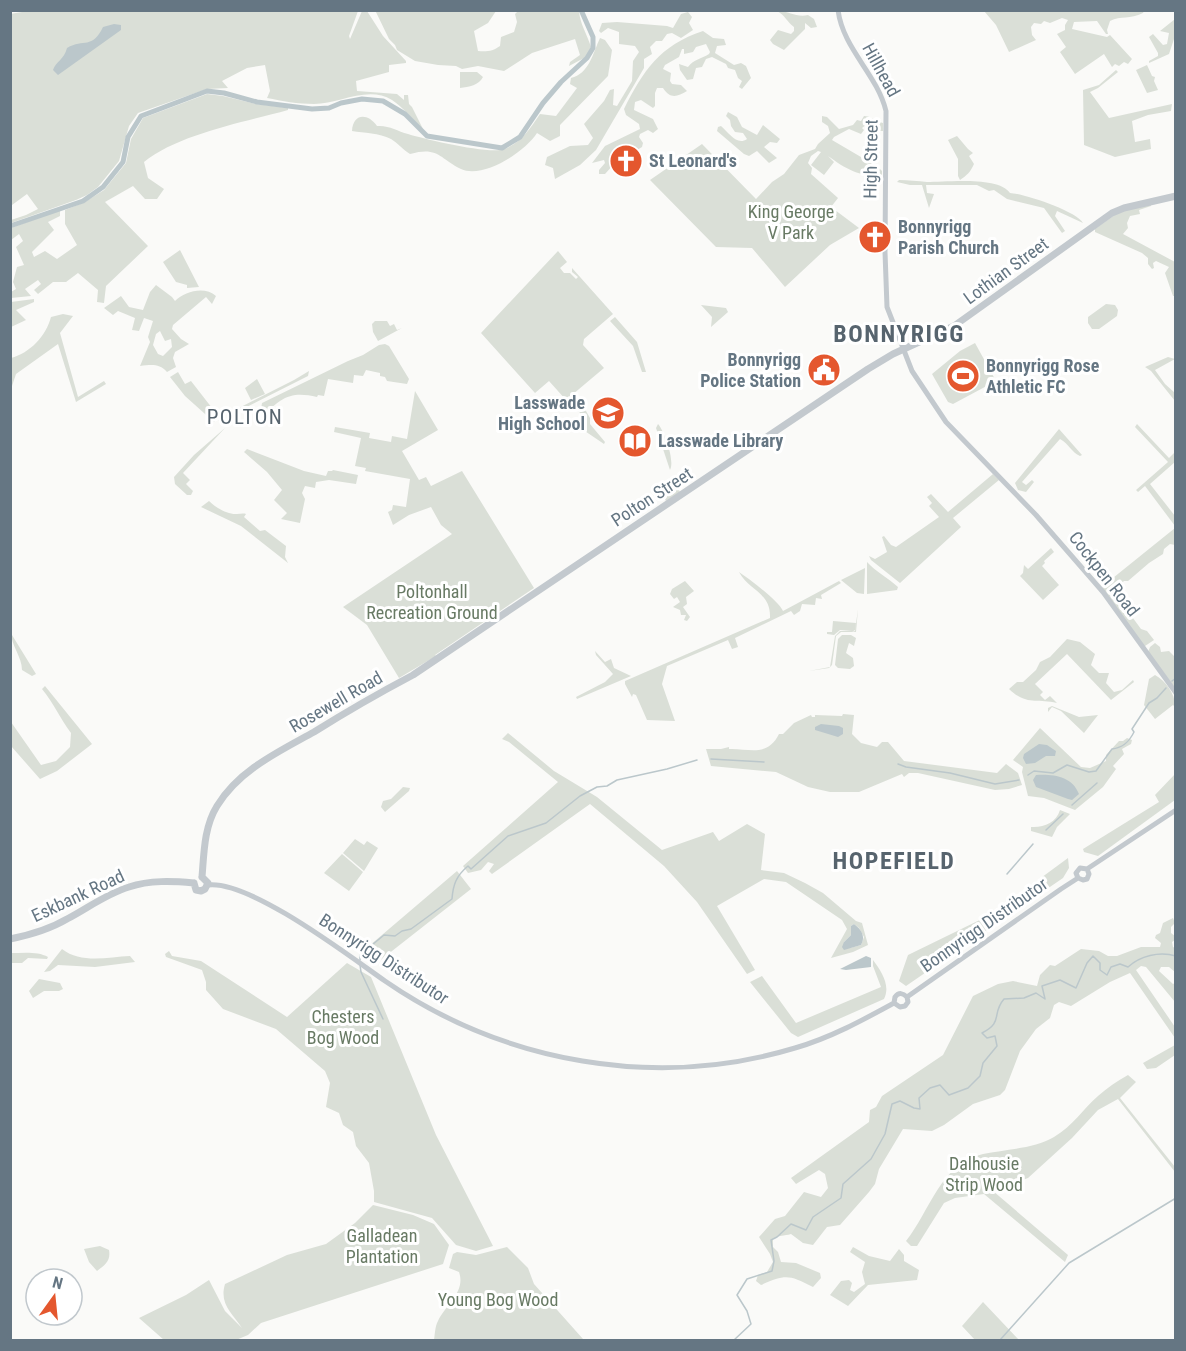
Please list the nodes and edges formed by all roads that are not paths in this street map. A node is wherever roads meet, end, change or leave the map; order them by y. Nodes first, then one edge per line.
1 (838, 10) edge
2 (886, 111) joint
3 (1176, 196) edge
4 (903, 350) junction
5 (1002, 478) joint
6 (538, 590) joint
7 (1176, 693) edge
8 (1176, 810) edge
9 (1087, 869) junction
10 (202, 877) junction
11 (1078, 878) junction
12 (194, 883) junction
13 (208, 885) junction
14 (10, 939) edge
15 (907, 997) junction
16 (894, 1003) junction

1 - 2 main road, Hillhead
2 - 4 main road, High Street
3 - 4 main road, Lothian Street
4 - 5 main road, High Street
4 - 6 main road, Polton Street
5 - 7 main road, Cockpen Road
6 - 10 main road, Rosewell Road
8 - 9 main road, Bonnyrigg Distributor
9 - 11 main road, Bonnyrigg Distributor
9 - 11 main road, Bonnyrigg Distributor
10 - 12 main road
10 - 13 main road
11 - 15 main road, Bonnyrigg Distributor
12 - 13 main road, Eskbank Road
12 - 14 main road, Eskbank Road
13 - 16 main road, Bonnyrigg Distributor
15 - 16 main road, Bonnyrigg Distributor
15 - 16 main road, Bonnyrigg Distributor

